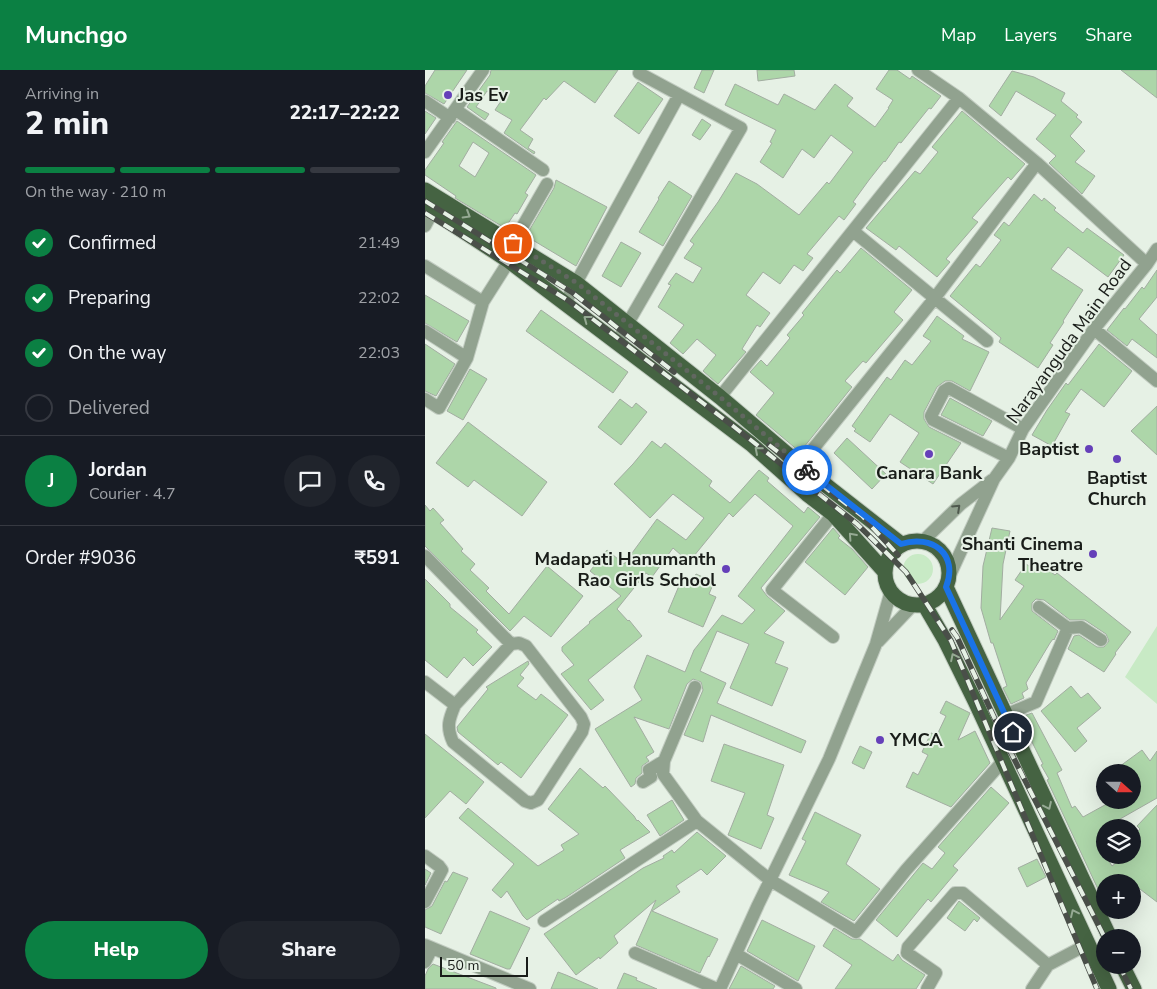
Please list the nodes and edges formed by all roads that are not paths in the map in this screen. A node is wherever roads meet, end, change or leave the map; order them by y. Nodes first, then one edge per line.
1 (483, 70) edge
2 (918, 70) edge
3 (639, 73) dead end
4 (679, 95) junction
5 (959, 98) junction
6 (425, 101) edge
7 (453, 114) junction
8 (425, 152) edge
9 (1037, 163) junction
10 (543, 170) dead end
11 (547, 184) dead end
12 (425, 190) edge
13 (429, 208) edge
14 (425, 226) edge
15 (853, 231) junction
16 (513, 243) junction
17 (1154, 255) edge
18 (509, 261) junction
19 (425, 266) edge
20 (577, 283) junction
21 (934, 299) junction
22 (483, 302) junction
23 (565, 303) junction
24 (627, 324) junction
25 (1094, 329) junction
26 (425, 332) edge
27 (987, 341) dead end
28 (617, 342) junction
29 (467, 358) junction
30 (1157, 382) edge
31 (720, 397) junction
32 (425, 399) edge
33 (1023, 429) junction
34 (1009, 458) junction
35 (800, 465) junction
36 (994, 479) junction
37 (833, 514) junction
38 (923, 540) junction
39 (901, 544) junction
40 (425, 556) edge
41 (885, 572) junction
42 (948, 582) junction
43 (891, 591) junction
44 (918, 605) junction
45 (1039, 607) dead end
46 (1068, 628) junction
47 (833, 637) dead end
48 (1101, 640) dead end
49 (511, 644) junction
50 (876, 644) junction
51 (425, 682) edge
52 (695, 687) dead end
53 (455, 705) junction
54 (1005, 715) junction
55 (664, 761) junction
56 (1003, 761) junction
57 (643, 782) dead end
58 (1037, 784) junction
59 (1018, 793) junction
60 (697, 821) junction
61 (425, 856) edge
62 (770, 880) junction
63 (425, 902) edge
64 (545, 921) dead end
65 (1106, 929) edge
66 (1088, 944) junction
67 (428, 946) edge
68 (635, 953) dead end
69 (736, 954) junction
70 (425, 962) edge
71 (1048, 966) junction
72 (1126, 974) edge
73 (529, 989) edge
74 (719, 989) edge
75 (796, 989) edge
76 (927, 989) edge
77 (1032, 989) edge
78 (1108, 989) edge
79 (1133, 989) edge

1 - 7 street
2 - 5 street
3 - 4 street
4 - 20 street
4 - 24 street
5 - 9 street
5 - 15 street
6 - 7 street
7 - 8 street
7 - 10 street
9 - 17 street
9 - 21 street
11 - 16 street
12 -> 16 main road
13 - 14 street
13 - 18 main road
15 - 21 street
15 - 31 street
16 - 20 main road
17 - 25 street, Narayanguda Main Road
18 - 22 street
18 - 23 main road
19 - 22 street
20 - 23 street
20 - 24 main road
21 - 27 street
21 - 35 street
22 - 29 street
28 -> 23 main road
24 - 28 street
24 - 31 main road
25 - 30 street
25 - 33 street, Narayanguda Main Road
26 - 29 street
37 -> 28 main road
29 - 32 street
31 - 35 main road
33 - 34 street, Narayanguda Main Road
33 - 34 street
34 - 36 street, Narayanguda Main Road
35 - 39 main road
38 -> 36 street, Narayanguda Main Road
36 - 42 street, Narayanguda Main Road
41 -> 37 main road
37 - 47 street
38 - 39 main road
38 - 42 main road
39 - 41 main road
40 - 49 street
41 - 43 main road
42 - 44 main road
42 - 54 main road
43 - 44 main road
43 - 50 street
44 - 50 street
56 -> 44 main road
45 - 46 street
46 - 48 street
46 - 54 street
49 - 53 street
49 - 53 street
50 - 62 street
51 - 53 street
52 - 55 street
54 - 58 main road
55 - 57 street
55 - 60 street
56 - 59 main road
56 - 62 street
58 - 59 main road
58 -> 65 main road
66 -> 59 main road
60 - 62 street
60 - 64 street
61 - 63 street
62 - 69 street
66 - 71 street
66 - 78 main road
67 - 70 street
67 - 73 street
68 - 74 street
69 - 74 street
69 - 75 street
71 - 76 street
71 - 77 street
72 - 79 main road

